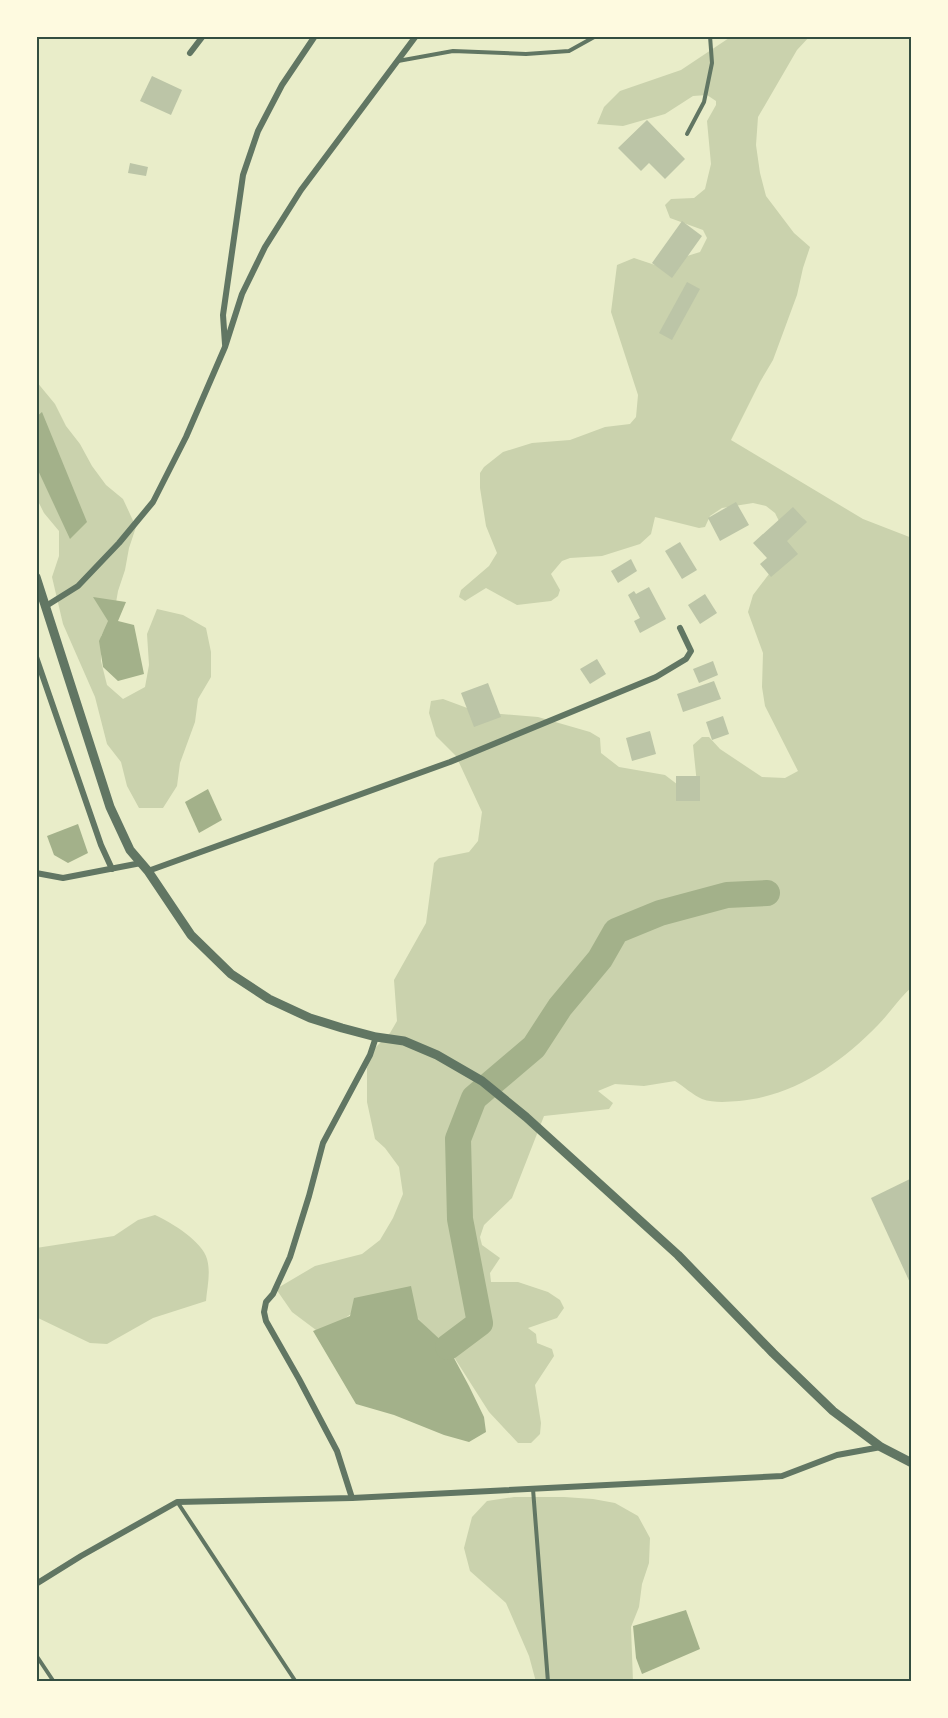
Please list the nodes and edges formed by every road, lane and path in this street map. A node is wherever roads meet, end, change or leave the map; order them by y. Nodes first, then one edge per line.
1 (204, 36) edge
2 (315, 36) edge
3 (416, 36) edge
4 (596, 36) edge
5 (710, 36) edge
6 (190, 53) dead end
7 (396, 62) junction
8 (687, 134) dead end
9 (225, 347) junction
10 (36, 578) edge
11 (41, 607) edge
12 (680, 628) dead end
13 (36, 657) edge
14 (145, 867) junction
15 (112, 869) junction
16 (36, 873) edge
17 (376, 1036) junction
18 (881, 1447) junction
19 (912, 1463) edge
20 (533, 1489) junction
21 (352, 1498) junction
22 (177, 1502) junction
23 (36, 1584) edge
24 (36, 1654) edge
25 (54, 1682) edge
26 (296, 1682) edge
27 (548, 1682) edge

1 - 6 street
2 - 9 street
3 - 7 street
4 - 7 lane
5 - 8 lane
7 - 9 street
9 - 11 street
10 - 11 street
11 - 14 street
12 - 14 street
13 - 15 street
14 - 15 street
14 - 17 street
15 - 16 street
17 - 18 street
17 - 21 street
18 - 19 street
18 - 20 street
20 - 21 street
20 - 27 lane
21 - 22 street
22 - 23 street
22 - 26 lane
24 - 25 lane

